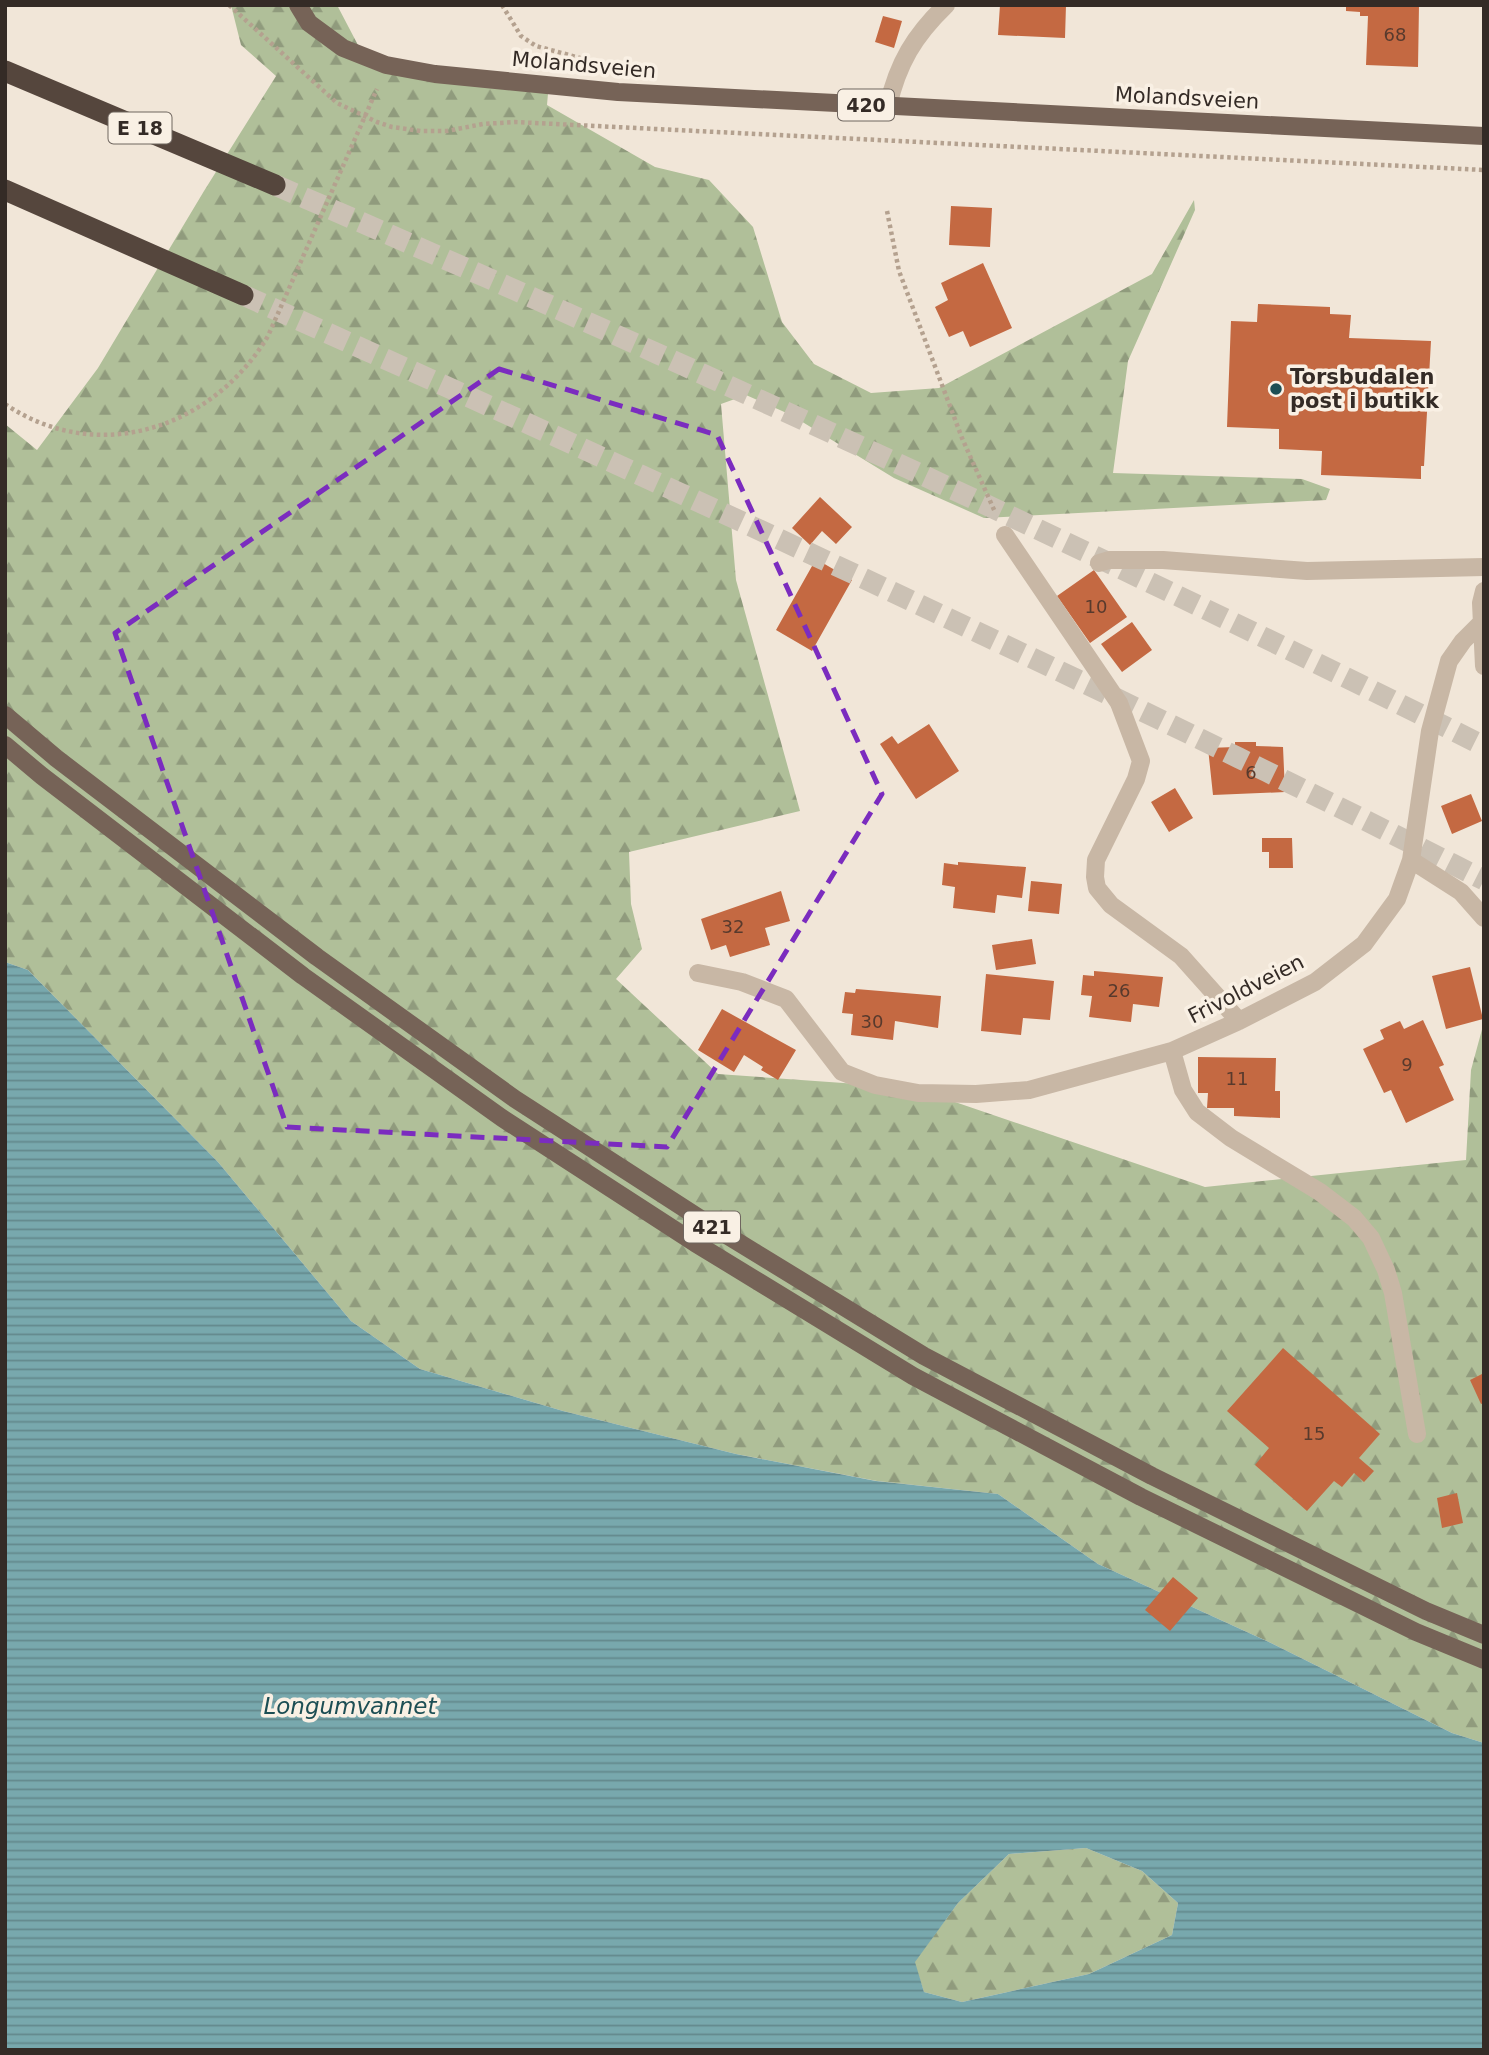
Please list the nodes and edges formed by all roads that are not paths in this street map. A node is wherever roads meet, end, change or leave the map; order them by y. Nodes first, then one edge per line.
1 (298, 5) edge
2 (946, 5) edge
3 (5, 71) edge
4 (888, 106) junction
5 (1484, 135) edge
6 (275, 185) tunnel mouth
7 (5, 190) edge
8 (243, 295) tunnel mouth
9 (1005, 535) road end
10 (1099, 563) dead end
11 (1484, 567) edge
12 (1484, 591) edge
13 (1483, 621) edge
14 (1484, 666) edge
15 (5, 715) edge
16 (5, 745) edge
17 (1411, 860) junction
18 (1484, 918) edge
19 (698, 974) dead end
20 (1239, 1021) junction
21 (1172, 1051) junction
22 (1417, 1434) dead end
23 (1484, 1635) edge
24 (1484, 1660) edge

1 - 4 main road, Molandsveien / 420
2 - 4 street
3 - 6 highway, E 18
4 - 5 main road, Molandsveien / 420
7 - 8 highway
9 - 20 street
10 - 11 street
12 - 13 street
13 - 14 street
13 - 17 street, Frivoldveien
15 - 23 main road, 421
16 - 24 main road, 421
17 - 18 street
17 - 20 street, Frivoldveien
19 - 21 street, Frivoldveien
20 - 21 street, Frivoldveien
21 - 22 street

